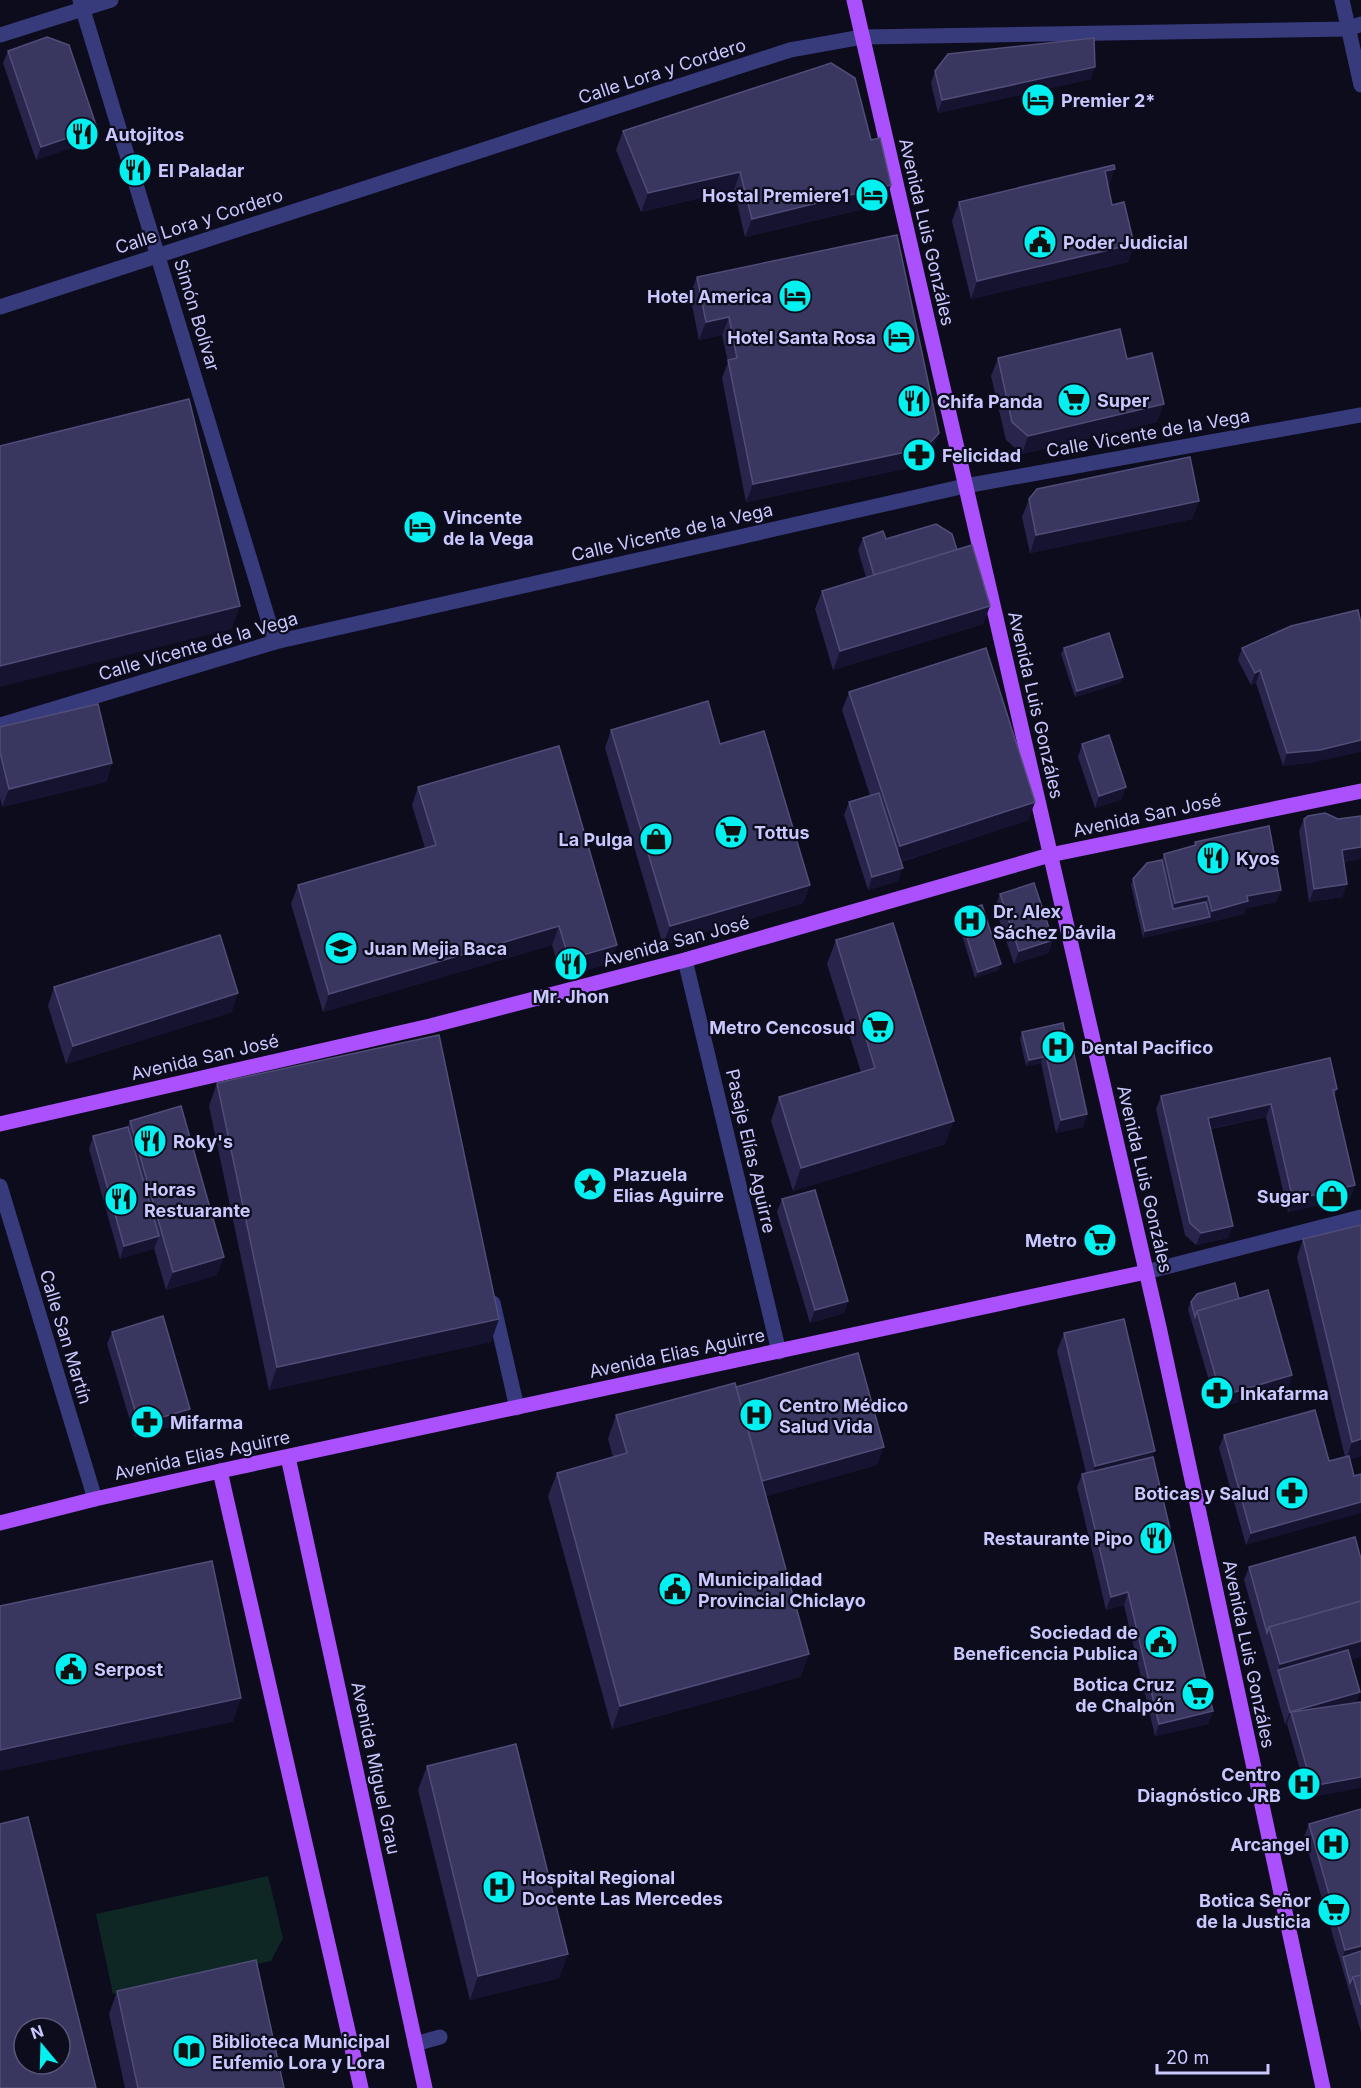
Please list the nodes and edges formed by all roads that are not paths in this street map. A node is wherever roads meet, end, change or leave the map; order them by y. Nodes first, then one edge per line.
1 (111, 0) edge
2 (854, 0) edge
3 (1342, 0) edge
4 (81, 5) edge
5 (1355, 27) edge
6 (0, 36) edge
7 (862, 37) junction
8 (1361, 85) edge
9 (158, 255) junction
10 (0, 307) edge
11 (1361, 415) edge
12 (965, 486) junction
13 (275, 642) junction
14 (0, 725) edge
15 (1361, 791) edge
16 (1050, 855) junction
17 (685, 960) junction
18 (0, 1124) edge
19 (0, 1186) edge
20 (1361, 1217) edge
21 (1146, 1272) junction
22 (490, 1292) edge
23 (779, 1352) junction
24 (517, 1408) junction
25 (288, 1456) junction
26 (220, 1471) junction
27 (95, 1498) junction
28 (0, 1523) edge
29 (440, 2037) dead end
30 (416, 2044) junction
31 (362, 2088) edge
32 (425, 2088) edge
33 (1323, 2088) edge

1 - 4 street
2 - 7 main road, Avenida Luis Gonzáles
3 - 5 street
4 - 6 street
4 - 9 street, Simón Bolívar
5 - 7 street, Calle Lora y Cordero
5 - 8 street
7 - 9 street, Calle Lora y Cordero
7 - 12 main road, Avenida Luis Gonzáles
9 - 10 street, Calle Lora y Cordero
9 - 13 street, Simón Bolívar
11 - 12 street, Calle Vicente de la Vega
12 - 13 street, Calle Vicente de la Vega
12 - 16 main road, Avenida Luis Gonzáles
13 - 14 street, Calle Vicente de la Vega
15 - 16 main road, Avenida San José
16 - 17 main road, Avenida San José
16 - 21 main road, Avenida Luis Gonzáles
17 - 18 main road, Avenida San José
17 - 23 street, Pasaje Elías Aguirre
19 - 27 street, Calle San Martín
20 - 21 street, Avenida Elias Aguirre
21 - 23 main road, Avenida Elias Aguirre
21 - 33 main road, Avenida Luis Gonzáles
22 - 24 street
23 - 24 main road, Avenida Elias Aguirre
24 - 25 main road, Avenida Elias Aguirre
25 - 26 main road, Avenida Elias Aguirre
25 - 30 main road, Avenida Miguel Grau
26 - 27 main road, Avenida Elias Aguirre
26 - 31 main road
27 - 28 main road, Avenida Elias Aguirre
29 - 30 street
30 - 32 main road, Avenida Miguel Grau

